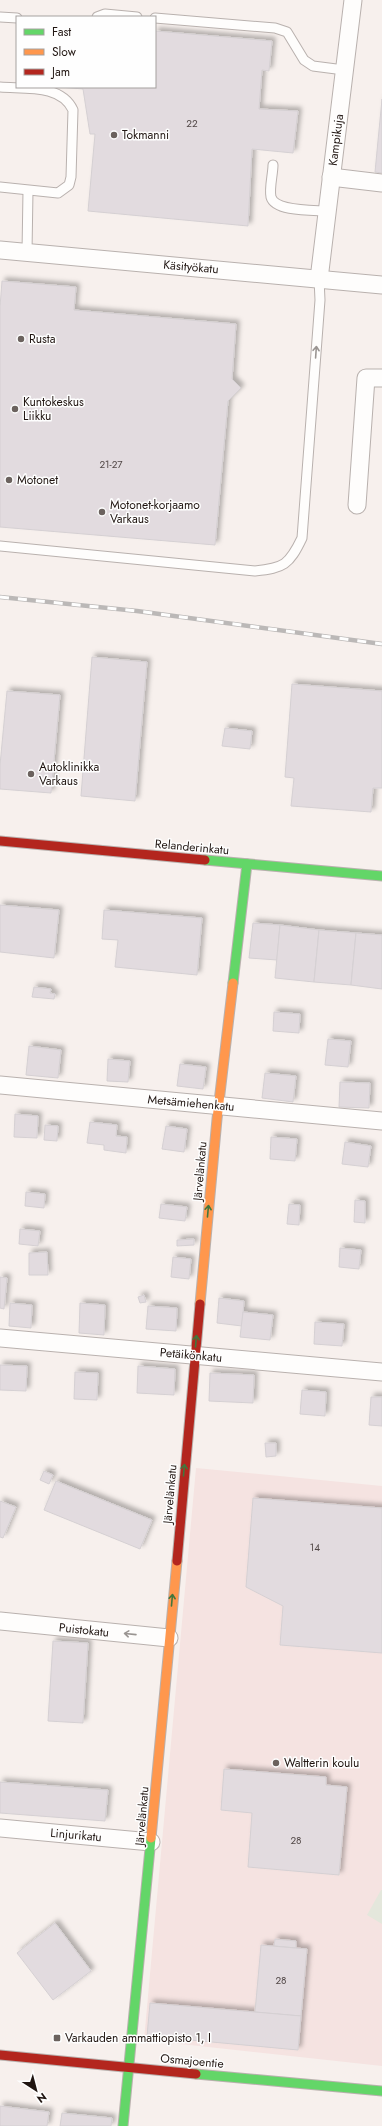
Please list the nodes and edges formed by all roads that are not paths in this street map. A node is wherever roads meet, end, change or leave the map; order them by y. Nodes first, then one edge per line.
1 (353, 0) edge
2 (100, 16) edge
3 (127, 16) edge
4 (0, 17) edge
5 (16, 18) edge
6 (156, 18) edge
7 (344, 70) junction
8 (0, 86) edge
9 (16, 88) edge
10 (19, 88) edge
11 (273, 165) dead end
12 (331, 177) junction
13 (382, 183) edge
14 (0, 188) edge
15 (28, 191) junction
16 (327, 211) junction
17 (0, 250) edge
18 (27, 252) junction
19 (319, 279) junction
20 (382, 285) edge
21 (382, 378) edge
22 (357, 505) dead end
23 (0, 546) edge
24 (0, 841) edge
25 (247, 864) junction
26 (382, 876) edge
27 (0, 1086) edge
28 (218, 1106) junction
29 (382, 1121) edge
30 (0, 1338) edge
31 (195, 1356) junction
32 (382, 1372) edge
33 (0, 1621) edge
34 (169, 1638) junction
35 (0, 1828) edge
36 (152, 1842) junction
37 (0, 2054) edge
38 (129, 2066) junction
39 (382, 2091) edge
40 (123, 2126) edge

1 - 7 street, Kampikuja
2 - 3 lane
4 - 5 lane
6 - 7 lane
7 - 12 street, Kampikuja
8 - 9 lane
10 - 15 lane
11 - 16 lane
12 - 13 street
12 - 16 street, Kampikuja
14 - 15 lane
15 - 18 lane
16 - 19 street, Kampikuja
17 - 18 street, Käsityökatu
18 - 19 street, Käsityökatu
19 - 20 street, Käsityökatu
23 -> 19 lane
21 - 22 street
24 - 25 street, Relanderinkatu
25 - 26 street, Relanderinkatu
25 - 28 street, Järvelänkatu
27 - 28 street, Metsämiehenkatu
28 - 29 street, Metsämiehenkatu
31 -> 28 street, Järvelänkatu
30 - 31 street, Petäikönkatu
31 - 32 street, Petäikönkatu
34 -> 31 street, Järvelänkatu
34 -> 33 street, Puistokatu
34 - 36 street, Järvelänkatu
35 - 36 street, Linjurikatu
36 - 38 street, Järvelänkatu
37 - 38 street, Osmajoentie
38 - 39 street, Osmajoentie
38 - 40 street, Järvelänkatu

